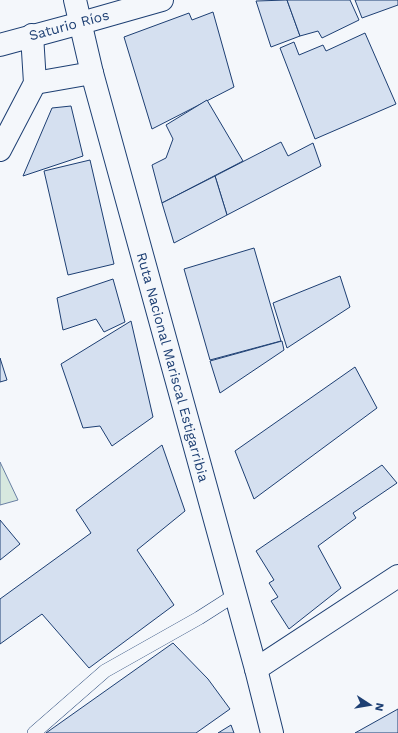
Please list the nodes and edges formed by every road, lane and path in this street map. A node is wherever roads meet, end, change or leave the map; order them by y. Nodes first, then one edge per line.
1 (75, 0) edge
2 (162, 0) edge
3 (81, 23) junction
4 (32, 35) junction
5 (0, 45) edge
6 (92, 74) junction
7 (35, 83) junction
8 (0, 150) edge
9 (398, 576) edge
10 (235, 595) junction
11 (256, 669) junction
12 (34, 733) edge
13 (272, 733) edge

1 - 3 main road, Ruta Nacional Mariscal Estigarribia
2 - 3 main road, Saturio Ríos
3 - 4 main road, Saturio Ríos
3 - 6 main road, Ruta Nacional Mariscal Estigarribia
4 - 5 main road, Saturio Ríos
4 - 7 main road
6 - 7 main road
6 - 10 main road, Ruta Nacional Mariscal Estigarribia
7 - 8 main road
9 - 11 main road
10 - 11 main road, Ruta Nacional Mariscal Estigarribia
10 - 12 lane
11 - 13 main road, Ruta Nacional Mariscal Estigarribia

